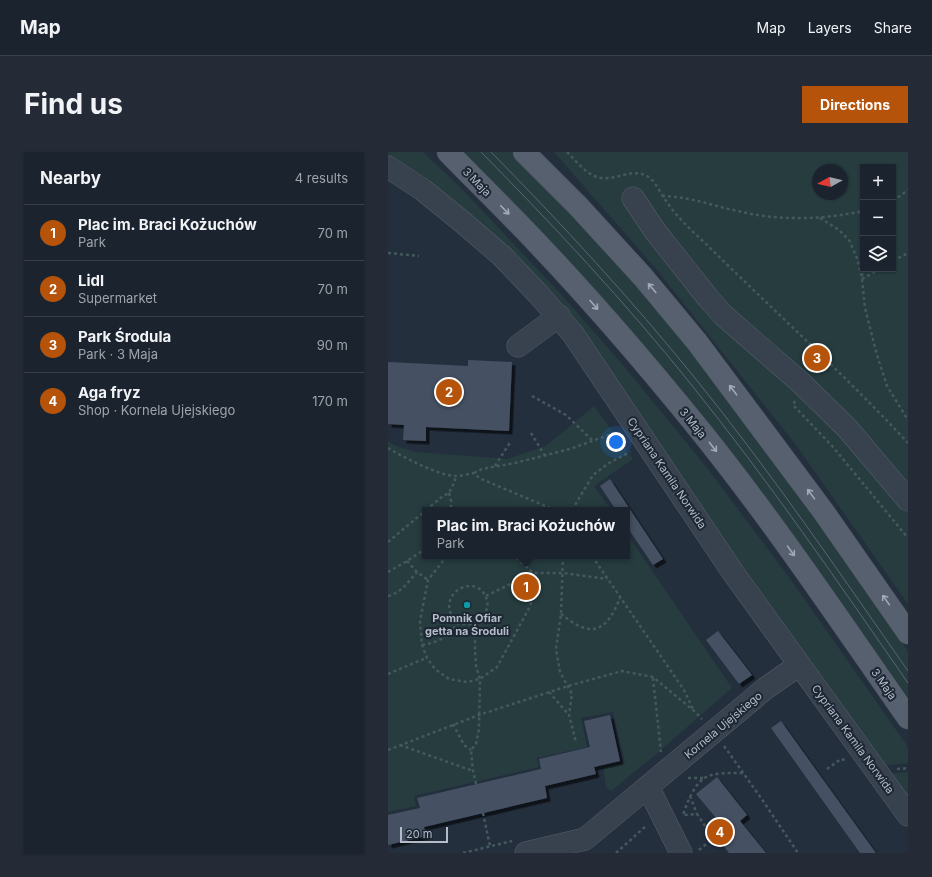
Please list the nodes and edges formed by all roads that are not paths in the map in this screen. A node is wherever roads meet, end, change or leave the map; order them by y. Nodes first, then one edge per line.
1 (448, 152) edge
2 (524, 152) edge
3 (388, 167) edge
4 (633, 198) dead end
5 (558, 316) junction
6 (518, 346) dead end
7 (908, 500) edge
8 (908, 633) edge
9 (799, 665) junction
10 (908, 718) edge
11 (648, 787) junction
12 (908, 815) edge
13 (519, 847) edge
14 (688, 853) edge

1 -> 10 main road, 3 Maja
8 -> 2 main road
3 - 5 street, Cypriana Kamila Norwida
4 - 7 street
5 - 6 street
5 - 9 street, Cypriana Kamila Norwida
9 - 11 street, Kornela Ujejskiego
9 - 12 street, Cypriana Kamila Norwida
11 - 13 street, Kornela Ujejskiego
11 - 14 street

